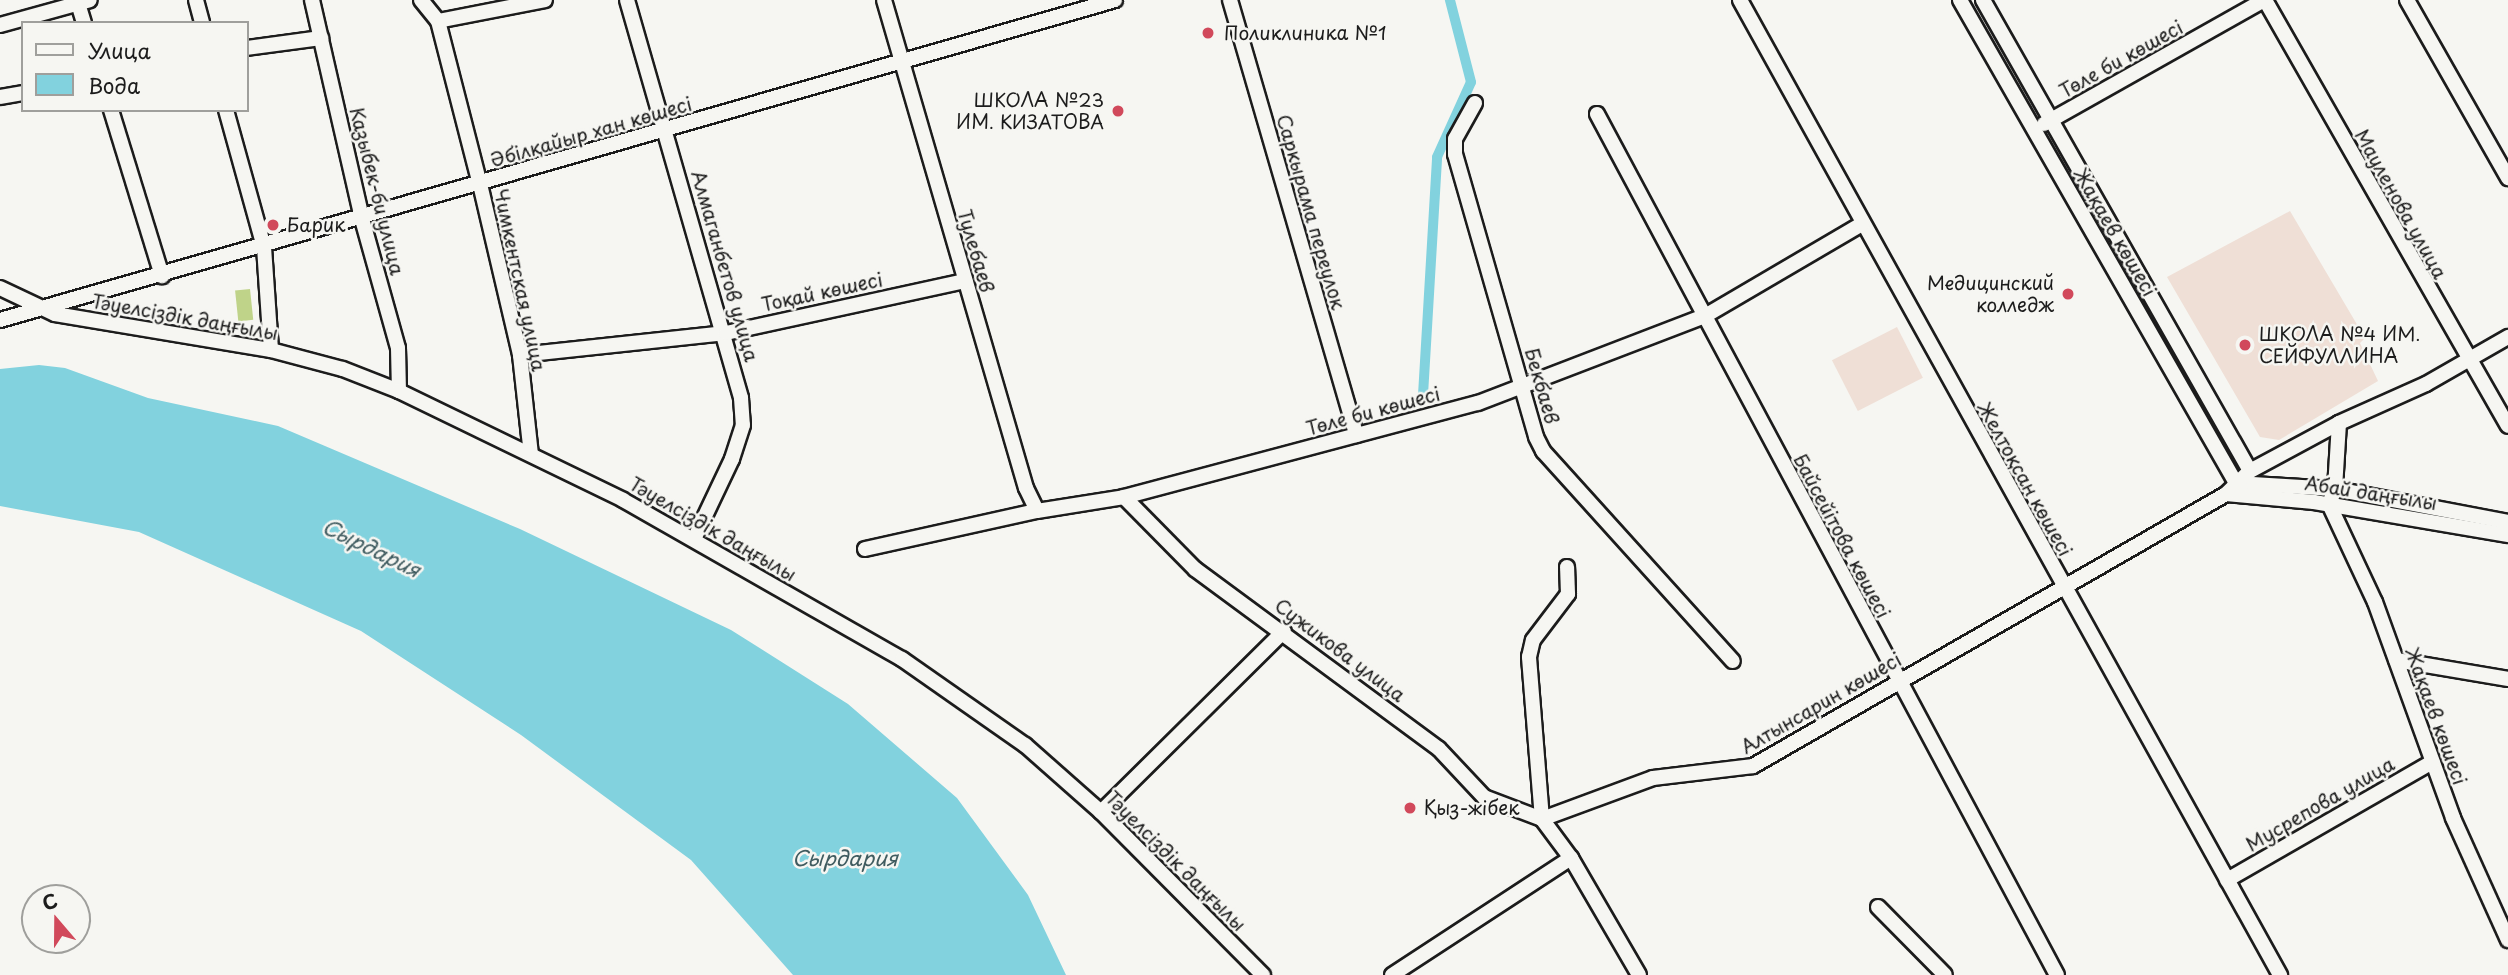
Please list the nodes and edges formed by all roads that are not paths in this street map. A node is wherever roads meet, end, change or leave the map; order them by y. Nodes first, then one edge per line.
1 (196, 0) edge
2 (312, 0) edge
3 (421, 0) edge
4 (545, 0) edge
5 (627, 0) edge
6 (884, 0) edge
7 (1115, 0) edge
8 (1230, 0) edge
9 (1740, 0) edge
10 (1960, 0) edge
11 (1983, 0) edge
12 (2264, 0) edge
13 (2407, 0) edge
14 (82, 1) edge
15 (84, 21) edge
16 (201, 21) edge
17 (438, 21) junction
18 (0, 26) edge
19 (321, 38) junction
20 (248, 48) edge
21 (902, 62) junction
22 (21, 93) edge
23 (0, 97) edge
24 (1475, 103) dead end
25 (112, 112) edge
26 (227, 112) edge
27 (1597, 114) dead end
28 (2051, 121) junction
29 (2034, 129) junction
30 (666, 131) junction
31 (2508, 178) edge
32 (480, 184) junction
33 (362, 219) junction
34 (1861, 224) junction
35 (264, 247) junction
36 (162, 276) junction
37 (965, 281) junction
38 (0, 288) edge
39 (49, 311) junction
40 (1705, 316) junction
41 (0, 320) edge
42 (0, 330) edge
43 (726, 333) junction
44 (2508, 337) edge
45 (271, 350) junction
46 (520, 355) junction
47 (2467, 361) junction
48 (1522, 386) junction
49 (399, 391) junction
50 (2339, 423) junction
51 (2508, 426) edge
52 (1356, 435) junction
53 (531, 454) junction
54 (2250, 471) junction
55 (2231, 489) junction
56 (2335, 489) junction
57 (1124, 497) junction
58 (2329, 504) junction
59 (1037, 511) junction
60 (2508, 522) edge
61 (2508, 535) edge
62 (694, 539) junction
63 (865, 549) dead end
64 (1567, 567) dead end
65 (2063, 585) junction
66 (1284, 631) junction
67 (2396, 660) junction
68 (1733, 661) dead end
69 (2508, 679) edge
70 (1899, 681) junction
71 (2432, 762) junction
72 (1101, 812) junction
73 (1542, 819) junction
74 (1571, 858) junction
75 (2227, 880) junction
76 (1878, 907) dead end
77 (2508, 940) edge
78 (1263, 975) edge
79 (1392, 975) edge
80 (1639, 975) edge
81 (1945, 975) edge
82 (2057, 975) edge
83 (2280, 975) edge

1 - 16 street
2 - 19 street, Казыбек-би улица
3 - 17 street, Чимкентская улица
4 - 17 street
5 - 30 street, Алмаганбетов улица
6 - 21 street, Тулебаев
7 - 21 street, Әбілқайыр хан көшесі
8 - 52 street, Саркырама переулок
9 - 34 street, Желтоқсан көшесі
10 - 29 street, Жақаев көшесі
11 - 28 street, Жақаев көшесі
12 - 28 street, Төле би көшесі
12 - 47 street, Мауленова улица
13 - 31 street
14 - 15 street
14 - 18 street
17 - 32 street, Чимкентская улица
19 - 20 street
19 - 33 street, Казыбек-би улица
21 - 30 street, Әбілқайыр хан көшесі
21 - 37 street, Тулебаев
22 - 23 street
24 - 48 street, Бекбаев
25 - 36 street
26 - 35 street
27 - 40 street, Байсейітова көшесі
28 - 29 street, Төле би көшесі
28 - 54 street, Жақаев көшесі
29 - 55 street, Жақаев көшесі
30 - 32 street, Әбілқайыр хан көшесі
30 - 43 street, Алмаганбетов улица
32 - 33 street, Әбілқайыр хан көшесі
32 - 46 street, Чимкентская улица
33 - 35 street, Әбілқайыр хан көшесі
33 - 49 street, Казыбек-би улица
34 - 40 street, Төле би көшесі
34 - 65 street, Желтоқсан көшесі
35 - 36 street, Әбілқайыр хан көшесі
35 - 45 street
36 - 39 street, Әбілқайыр хан көшесі
37 - 43 street, Тоқай көшесі
37 - 59 street, Тулебаев
38 - 39 street
39 - 41 street
39 - 42 street
39 - 45 street, Тәуелсіздік даңғылы
40 - 48 street, Төле би көшесі
40 - 70 street, Байсейітова көшесі
43 - 46 street, Тоқай көшесі
43 - 62 street, Алмаганбетов улица
44 - 47 street
45 - 49 street, Тәуелсіздік даңғылы
46 - 53 street, Чимкентская улица
47 - 50 street
47 - 51 street, Мауленова улица
48 - 52 street, Төле би көшесі
48 - 68 street, Бекбаев
49 - 53 street, Тәуелсіздік даңғылы
50 - 54 street
50 - 56 street
52 - 57 street, Төле би көшесі
53 - 62 street, Тәуелсіздік даңғылы
54 - 55 street
55 - 56 street, Абай даңғылы
55 - 58 street, Абай даңғылы
55 - 65 street, Алтынсарин көшесі
56 - 58 street
56 - 60 street, Абай даңғылы
57 - 59 street, Төле би көшесі
57 - 66 street, Сужикова улица
58 - 61 street, Абай даңғылы
58 - 67 street, Жақаев көшесі
59 - 63 street, Төле би көшесі
62 - 72 street, Тәуелсіздік даңғылы
64 - 73 street
65 - 70 street, Алтынсарин көшесі
65 - 75 street, Желтоқсан көшесі
66 - 72 street
66 - 73 street, Сужикова улица
67 - 69 street
67 - 71 street, Жақаев көшесі
70 - 73 street, Алтынсарин көшесі
70 - 82 street, Байсейітова көшесі
71 - 75 street, Мусрепова улица
71 - 77 street, Жақаев көшесі
72 - 78 street, Тәуелсіздік даңғылы
73 - 74 street
74 - 79 street
74 - 80 street
75 - 83 street, Желтоқсан көшесі
76 - 81 street

